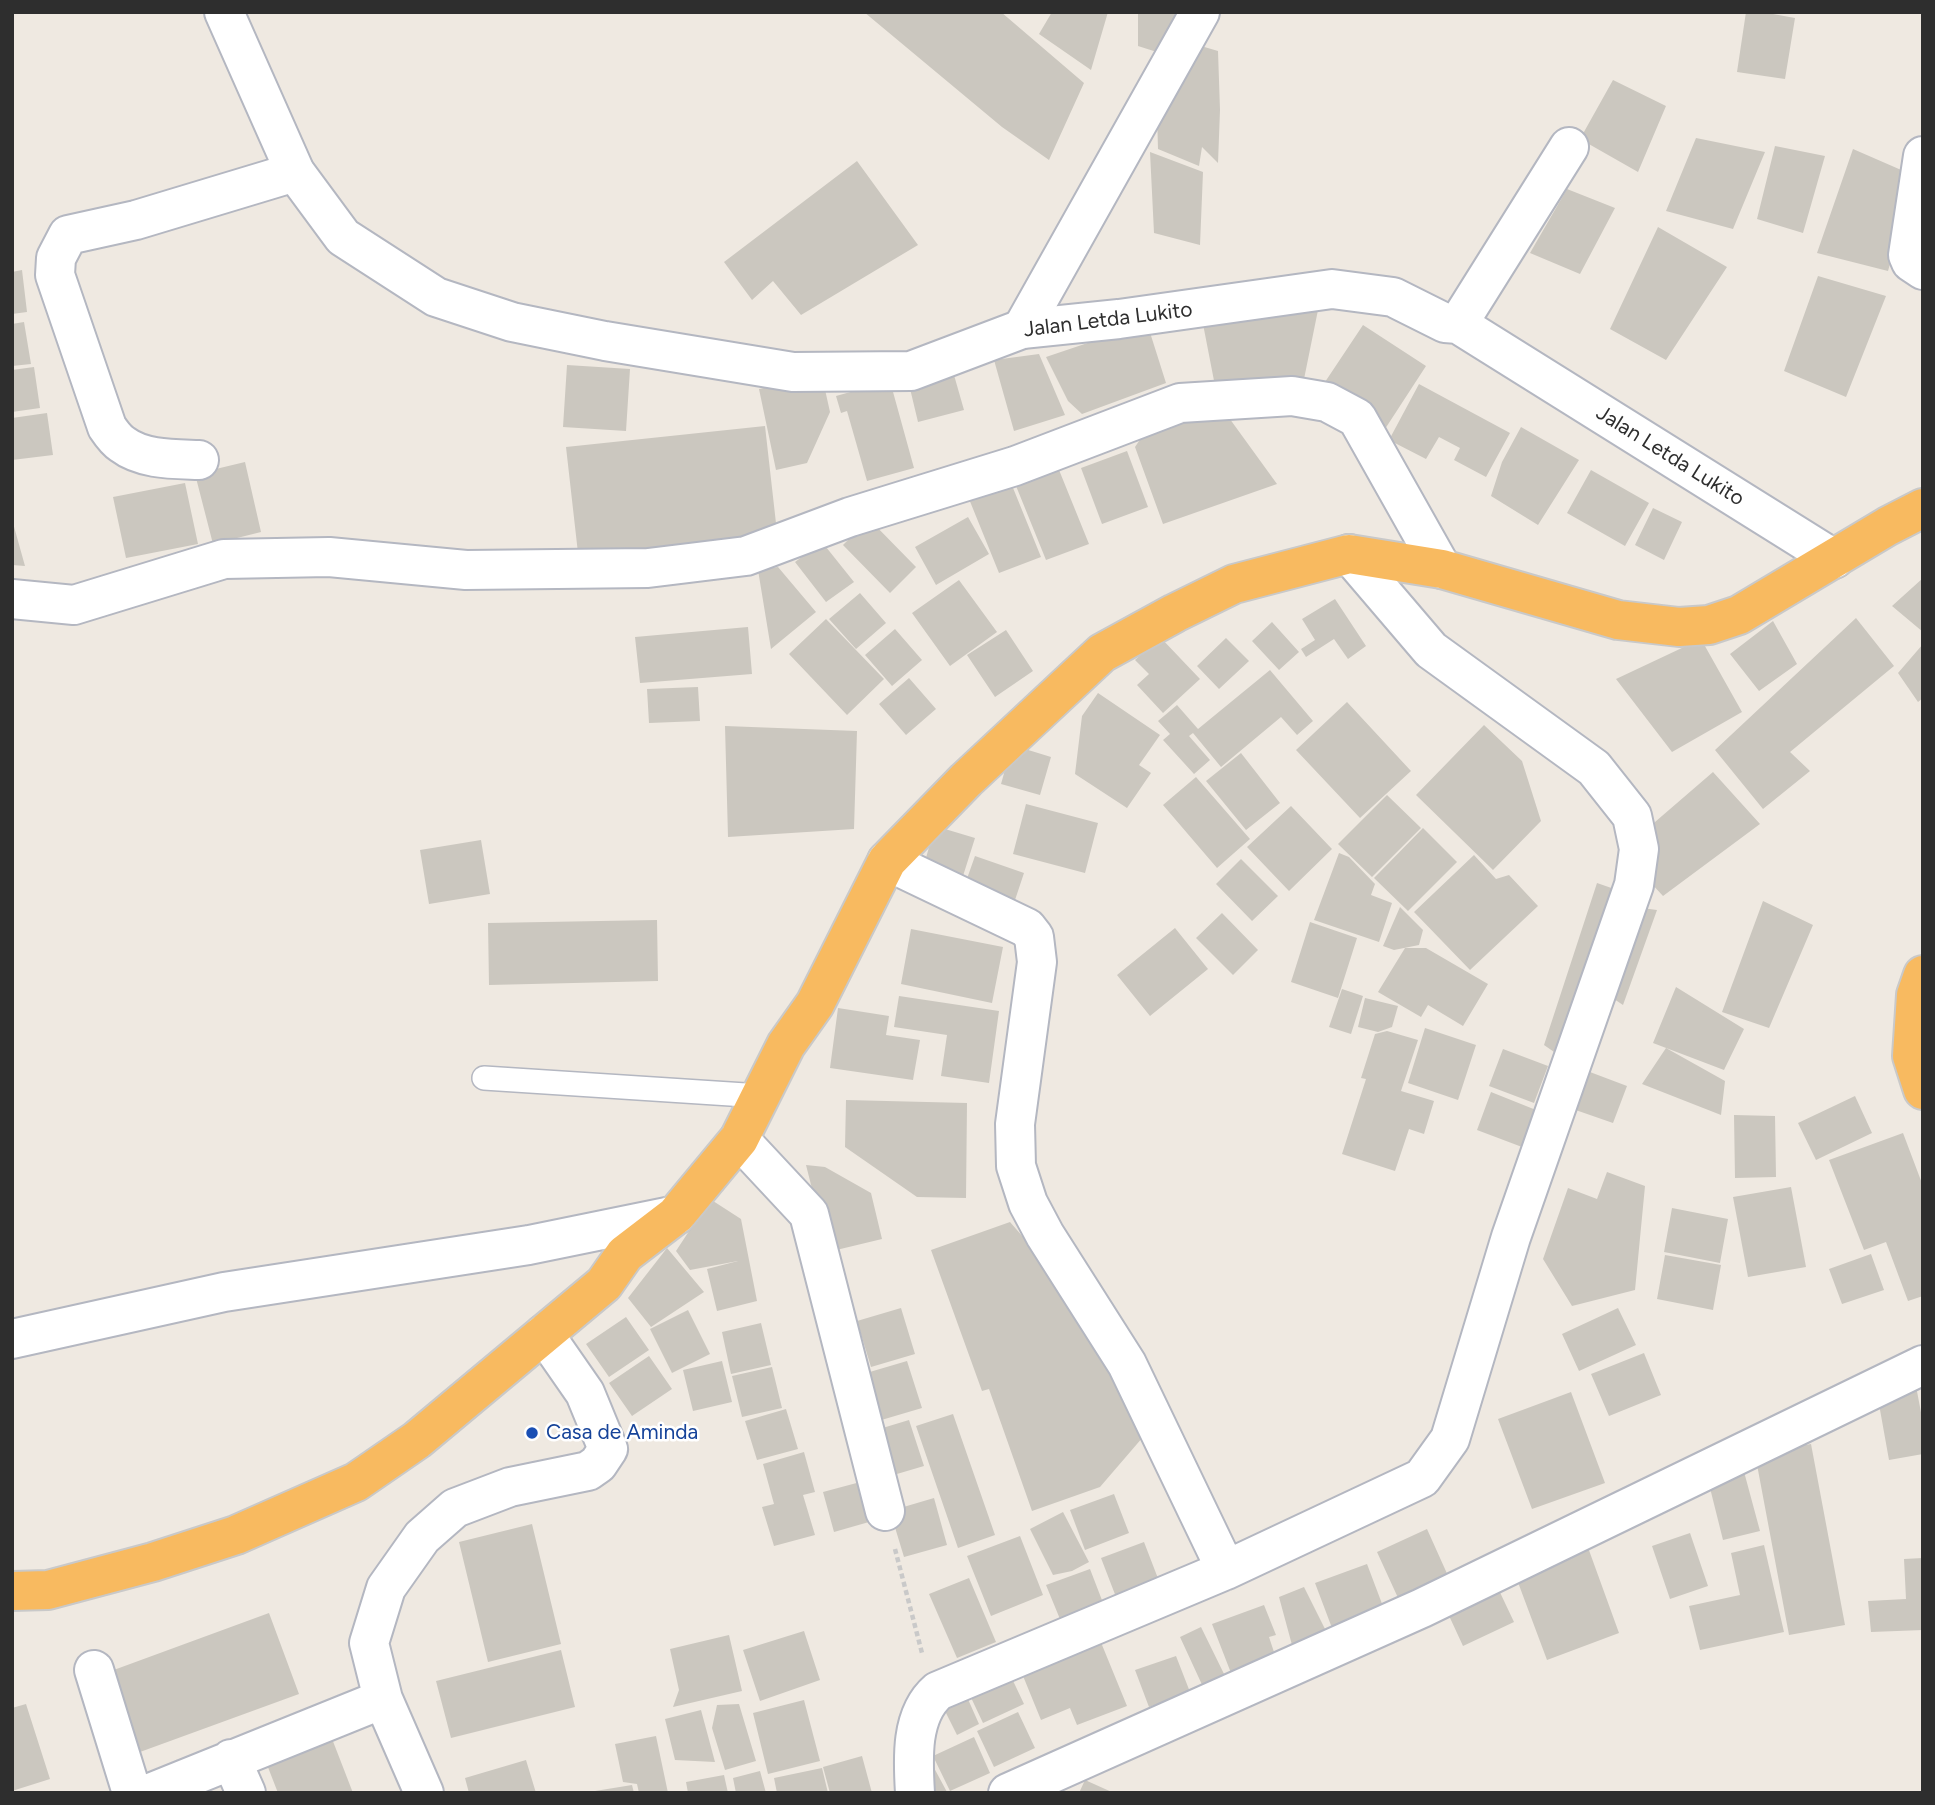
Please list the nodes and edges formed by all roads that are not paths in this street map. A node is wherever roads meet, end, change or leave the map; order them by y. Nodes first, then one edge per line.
1 (224, 12) edge
2 (1200, 12) edge
3 (1569, 148) dead end
4 (1923, 156) edge
5 (295, 172) junction
6 (1923, 270) edge
7 (1458, 324) junction
8 (1022, 329) junction
9 (200, 460) dead end
10 (1923, 508) edge
11 (1349, 554) junction
12 (1834, 559) junction
13 (1442, 569) junction
14 (12, 598) edge
15 (887, 860) junction
16 (1923, 975) edge
17 (484, 1078) dead end
18 (1923, 1090) edge
19 (761, 1096) junction
20 (739, 1139) junction
21 (676, 1216) junction
22 (544, 1335) junction
23 (12, 1339) edge
24 (1923, 1365) edge
25 (886, 1511) road end
26 (1227, 1570) junction
27 (12, 1591) edge
28 (94, 1670) dead end
29 (383, 1699) junction
30 (239, 1776) edge
31 (132, 1793) edge
32 (150, 1793) edge
33 (424, 1793) edge
34 (915, 1793) edge
35 (1008, 1793) edge

1 - 5 street, Jalan Letda Lukito
2 - 8 street
3 - 7 street
4 - 6 street
5 - 8 street, Jalan Letda Lukito
5 - 9 street
7 - 8 street, Jalan Letda Lukito
7 - 12 street, Jalan Letda Lukito
10 - 12 highway
11 - 13 highway
11 - 15 highway
11 - 26 street
12 - 13 highway
13 - 14 street
15 - 19 highway
15 - 26 street
16 - 18 highway
17 - 19 lane
19 - 20 highway
20 - 21 highway
20 - 25 street
21 - 22 highway
21 - 23 street
22 - 27 highway
22 - 29 street
24 - 35 street
26 - 34 street
28 - 31 street
29 - 30 street
29 - 33 street
30 - 32 street

